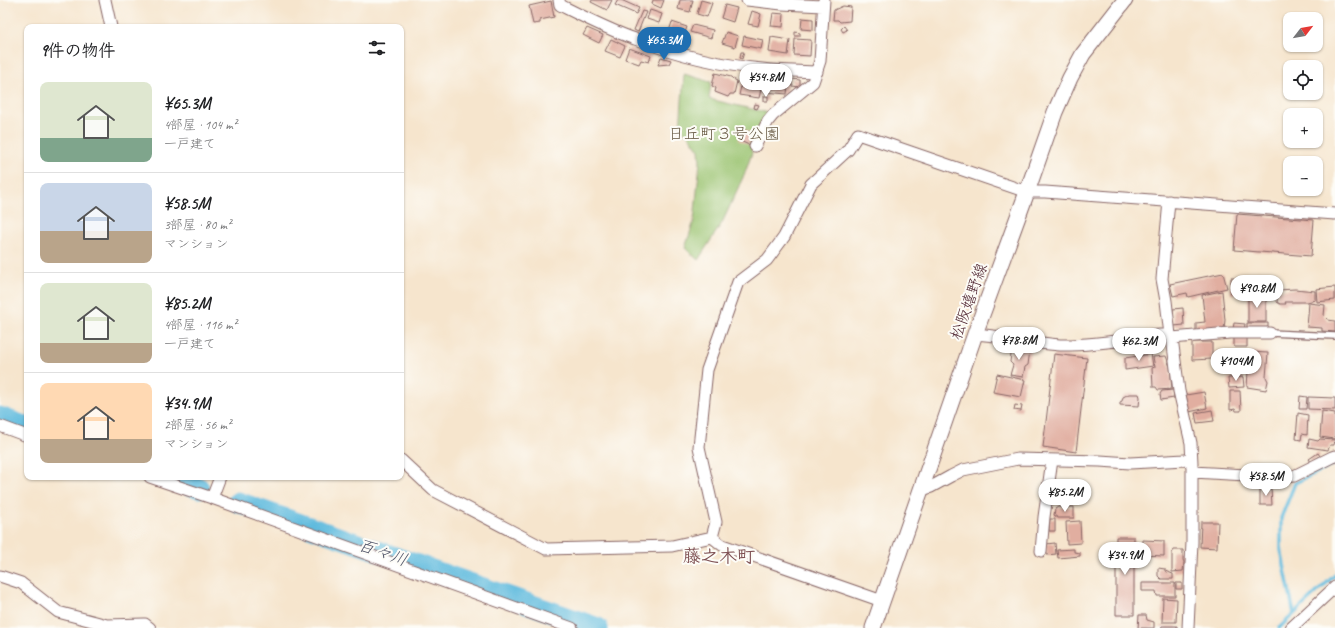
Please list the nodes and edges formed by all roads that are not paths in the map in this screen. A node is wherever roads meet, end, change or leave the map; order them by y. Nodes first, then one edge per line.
1 (105, 0) edge
2 (559, 0) edge
3 (748, 0) edge
4 (1132, 0) edge
5 (824, 3) edge
6 (1121, 4) edge
7 (110, 24) edge
8 (817, 72) junction
9 (755, 146) dead end
10 (1027, 192) junction
11 (1169, 201) junction
12 (1335, 214) edge
13 (975, 334) junction
14 (1270, 334) joint
15 (1335, 336) edge
16 (1171, 337) junction
17 (0, 426) edge
18 (24, 435) edge
19 (1334, 456) edge
20 (1052, 460) junction
21 (404, 463) edge
22 (1192, 468) junction
23 (159, 480) edge
24 (219, 480) edge
25 (922, 490) junction
26 (212, 498) junction
27 (712, 538) junction
28 (1041, 551) dead end
29 (0, 576) edge
30 (1335, 587) edge
31 (882, 601) junction
32 (150, 628) edge
33 (572, 628) edge
34 (873, 628) edge
35 (1188, 628) edge
36 (1291, 628) edge

1 - 7 street
2 - 8 street
3 - 5 street
4 - 6 street
5 - 8 street
6 - 10 main road, 松阪嬉野線
8 - 9 street
10 - 11 street
10 - 13 main road, 松阪嬉野線
10 - 27 street
11 - 12 street
11 - 16 street
13 - 16 street
13 - 25 main road, 松阪嬉野線
14 - 15 lane
14 - 16 street
16 - 22 street
17 - 18 street
19 - 22 street
20 - 22 street
20 - 25 street
20 - 28 street
21 - 27 street
22 - 35 street
23 - 26 street
24 - 26 street
25 - 31 main road, 松阪嬉野線
26 - 33 street
27 - 31 street
29 - 32 street
30 - 36 street
31 - 34 main road, 松阪嬉野線

